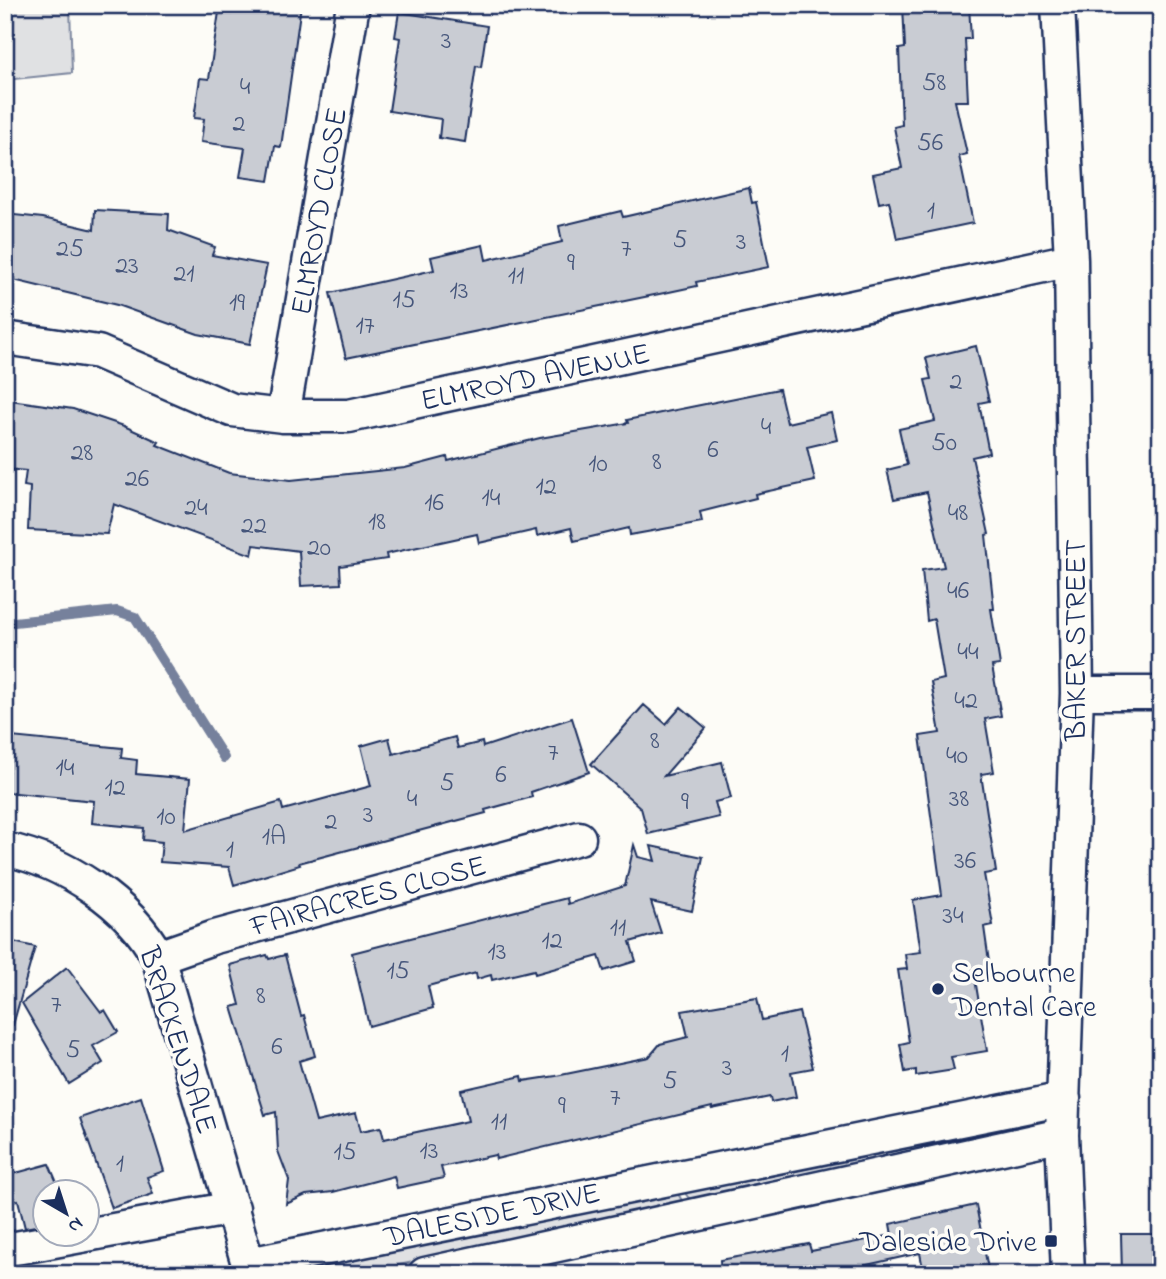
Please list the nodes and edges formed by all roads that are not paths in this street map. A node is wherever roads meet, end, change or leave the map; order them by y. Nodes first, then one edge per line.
1 (353, 5) edge
2 (1058, 5) edge
3 (1071, 260) junction
4 (5, 338) edge
5 (283, 416) junction
6 (1077, 693) junction
7 (1161, 693) edge
8 (579, 838) dead end
9 (5, 849) edge
10 (158, 957) junction
11 (1064, 1099) junction
12 (1062, 1136) junction
13 (233, 1208) junction
14 (5, 1250) edge
15 (250, 1269) edge
16 (425, 1274) edge
17 (1068, 1274) edge

1 - 5 street, ELMROYD CLOSE
2 - 3 street, BAKER STREET
3 - 5 street, ELMROYD AVENUE
3 - 6 street, BAKER STREET
4 - 5 street, ELMROYD AVENUE
6 - 7 street
6 - 11 street, BAKER STREET
8 - 10 street, FAIRACRES CLOSE
9 - 10 street, BRACKENDALE
10 - 13 street, BRACKENDALE
11 - 12 street, BAKER STREET
11 - 15 street, DALESIDE DRIVE
12 - 16 street, DALESIDE DRIVE
12 - 17 street, BAKER STREET
13 - 14 street
13 - 15 street, BRACKENDALE

